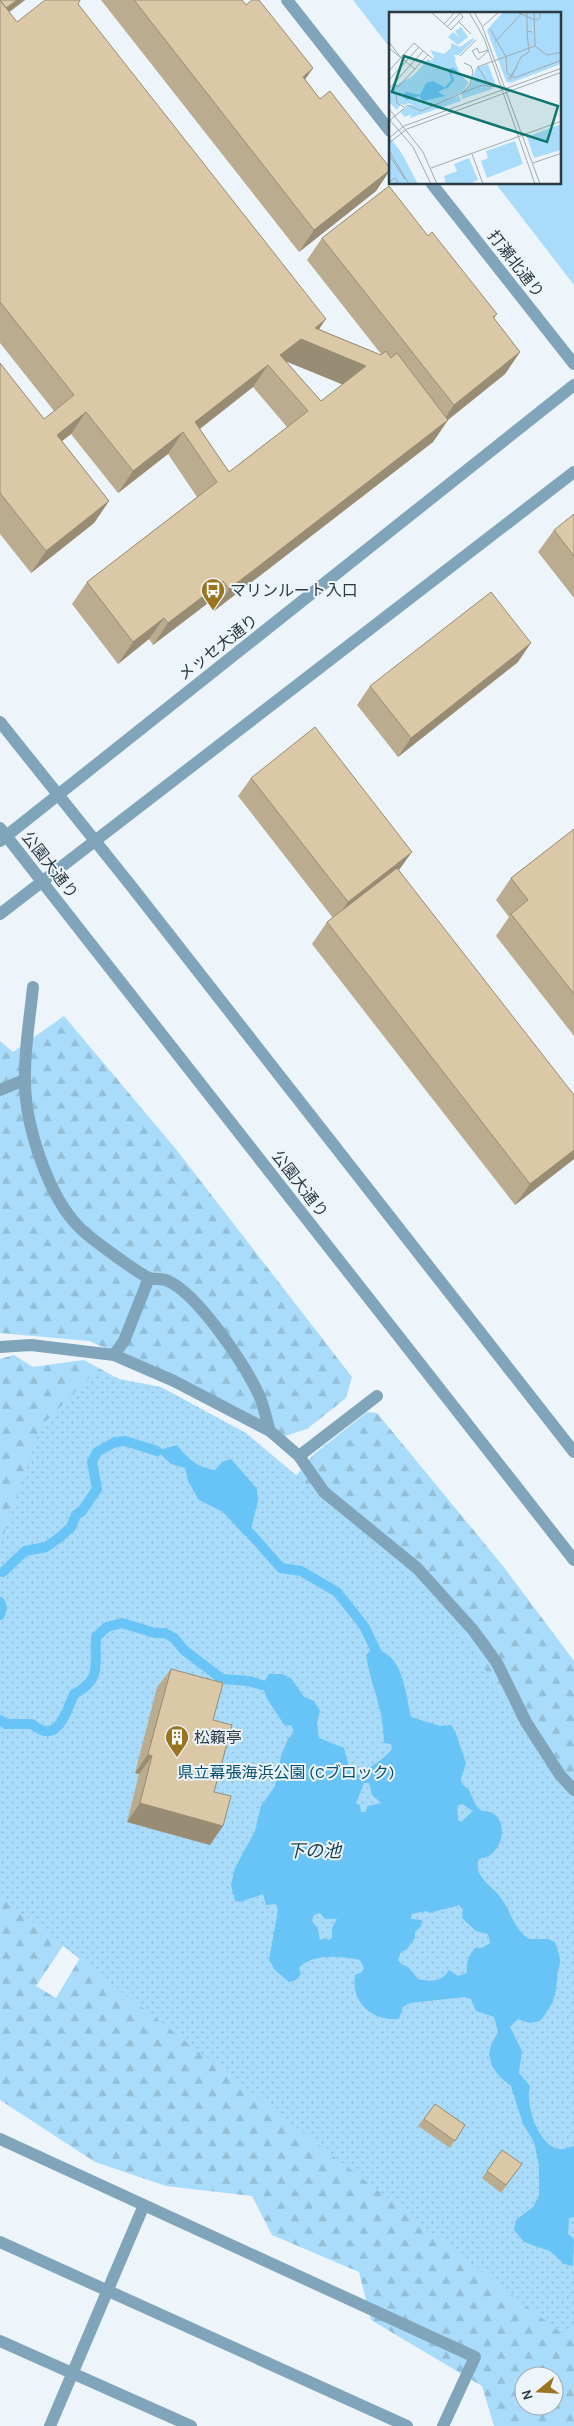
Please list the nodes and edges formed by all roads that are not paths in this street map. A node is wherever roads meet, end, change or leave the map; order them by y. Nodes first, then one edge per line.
1 (287, 0) edge
2 (389, 130) edge
3 (433, 185) edge
4 (574, 364) edge
5 (574, 385) edge
6 (574, 472) edge
7 (0, 722) edge
8 (58, 794) junction
9 (2, 835) edge
10 (96, 841) junction
11 (42, 882) junction
12 (0, 914) edge
13 (33, 987) dead end
14 (24, 1080) junction
15 (0, 1090) edge
16 (149, 1278) junction
17 (0, 1347) edge
18 (114, 1355) junction
19 (377, 1396) dead end
20 (270, 1431) junction
21 (574, 1452) edge
22 (299, 1456) junction
23 (574, 1560) edge
24 (574, 1790) edge
25 (0, 2139) edge
26 (144, 2205) junction
27 (0, 2242) edge
28 (108, 2291) junction
29 (0, 2341) edge
30 (73, 2373) junction
31 (50, 2426) edge
32 (191, 2426) edge
33 (407, 2426) edge
34 (444, 2426) edge

1 - 2 street
3 - 4 street, 打瀬北通り
5 - 8 street, メッセ大通り
6 - 10 street
7 - 8 street
8 - 9 street, メッセ大通り
8 - 10 street
9 - 11 street, 公園大通り
10 - 11 street
10 - 21 street
11 - 12 street
11 - 23 street, 公園大通り
13 - 14 street
14 - 15 street
14 - 16 street
16 - 18 street
16 - 20 street
17 - 18 street
18 - 20 street
19 - 22 street
20 - 22 street
22 - 24 street
25 - 26 street
26 - 28 street
26 - 34 street
27 - 28 street
28 - 30 street
28 - 33 street
29 - 30 street
30 - 31 street
30 - 32 street

